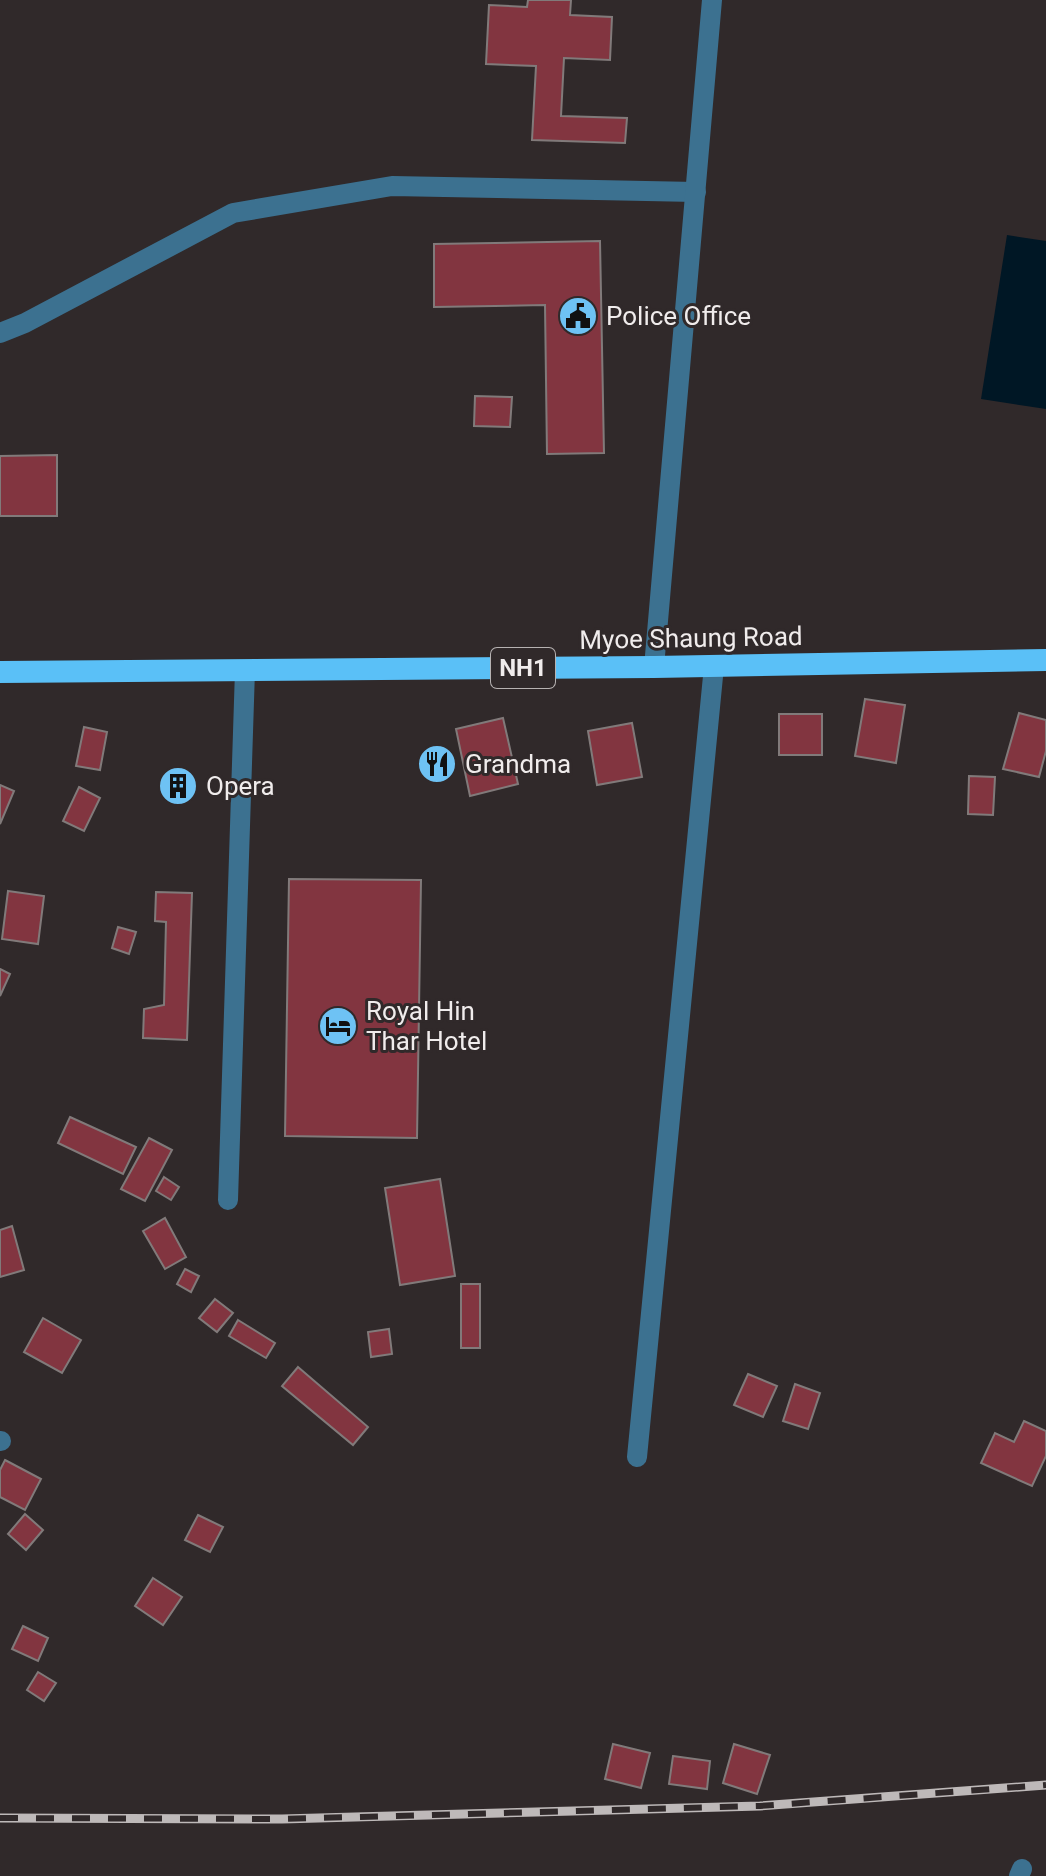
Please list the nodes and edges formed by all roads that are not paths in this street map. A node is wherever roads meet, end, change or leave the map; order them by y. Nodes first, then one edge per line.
1 (712, 0) edge
2 (696, 192) junction
3 (0, 333) edge
4 (1046, 660) edge
5 (714, 666) junction
6 (654, 667) junction
7 (245, 670) junction
8 (0, 672) edge
9 (228, 1200) dead end
10 (637, 1457) dead end

1 - 2 street
2 - 3 street
2 - 6 street
4 - 5 highway, Myoe Shaung Road / NH1
5 - 6 highway, Myoe Shaung Road / NH1
5 - 10 street
6 - 7 highway, Myoe Shaung Road / NH1
7 - 8 highway, Myoe Shaung Road / NH1
7 - 9 street

